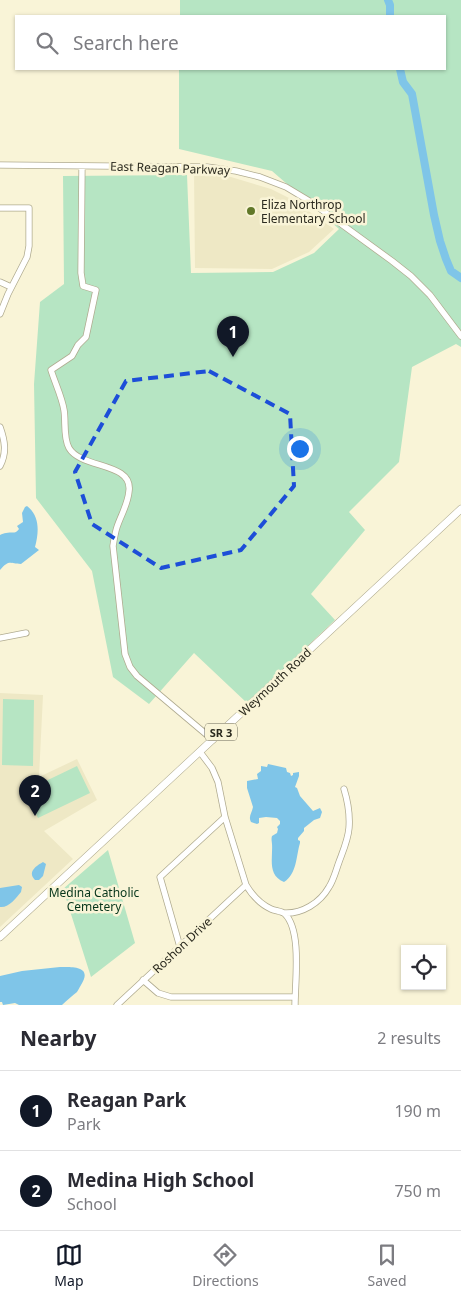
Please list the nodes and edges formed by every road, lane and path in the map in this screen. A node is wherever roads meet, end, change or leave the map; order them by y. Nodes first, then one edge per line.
1 (0, 165) edge
2 (82, 166) junction
3 (0, 208) edge
4 (0, 282) edge
5 (11, 287) junction
6 (0, 314) edge
7 (461, 336) edge
8 (0, 427) edge
9 (0, 466) edge
10 (461, 509) edge
11 (26, 633) dead end
12 (0, 638) edge
13 (213, 740) junction
14 (200, 752) junction
15 (344, 790) dead end
16 (225, 818) junction
17 (246, 885) junction
18 (297, 912) junction
19 (284, 913) junction
20 (291, 924) junction
21 (0, 937) edge
22 (180, 947) junction
23 (144, 980) junction
24 (295, 997) junction
25 (117, 1005) edge
26 (295, 1005) edge

1 - 2 street, East Reagan Parkway
2 - 7 street, East Reagan Parkway
2 - 13 street
3 - 5 street
4 - 5 street
5 - 6 street
8 - 9 street
10 - 13 main road, Weymouth Road / SR 3
11 - 12 street
13 - 14 main road, Weymouth Road / SR 3
14 - 16 street
14 - 21 main road, Weymouth Road / SR 3
15 - 18 street
16 - 17 street
16 - 22 street
17 - 19 street
17 - 22 street, Roshon Drive
18 - 19 street
18 - 20 street
19 - 20 street
20 - 24 street
22 - 23 street, Roshon Drive
23 - 24 street
23 - 25 street, Roshon Drive
24 - 26 street

